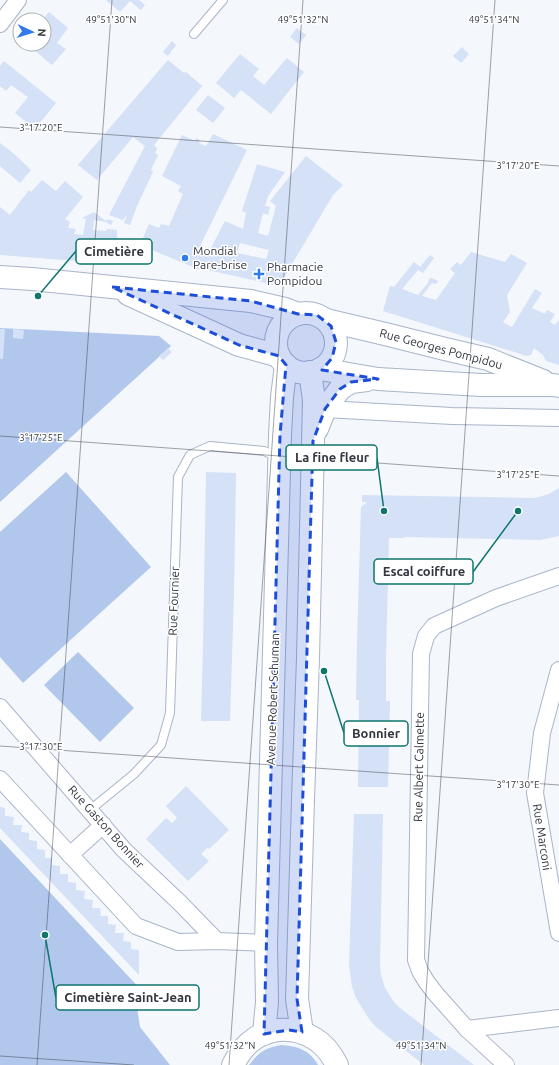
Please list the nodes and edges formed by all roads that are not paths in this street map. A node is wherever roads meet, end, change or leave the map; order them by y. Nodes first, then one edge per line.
1 (18, 0) edge
2 (223, 0) edge
3 (0, 24) edge
4 (194, 34) dead end
5 (0, 277) edge
6 (112, 287) junction
7 (298, 314) junction
8 (326, 320) junction
9 (282, 360) junction
10 (315, 371) junction
11 (378, 379) junction
12 (556, 385) edge
13 (324, 409) junction
14 (559, 418) edge
15 (313, 441) junction
16 (280, 457) junction
17 (559, 576) edge
18 (559, 670) edge
19 (0, 707) edge
20 (0, 779) edge
21 (90, 810) junction
22 (103, 825) junction
23 (70, 855) junction
24 (559, 933) edge
25 (217, 941) junction
26 (266, 943) junction
27 (559, 1018) edge
28 (467, 1029) junction
29 (302, 1032) junction
30 (264, 1034) junction
31 (233, 1065) edge
32 (336, 1065) edge
33 (506, 1065) edge

1 - 3 street
2 - 4 lane
5 - 6 main road
6 - 7 main road
6 - 9 main road
7 - 8 main road
7 - 9 main road
8 - 10 main road
8 - 12 main road, Rue Georges Pompidou
9 - 10 main road
9 - 16 main road, Avenue Robert Schuman
10 - 11 main road, Rue Georges Pompidou
10 - 15 main road
11 - 12 main road, Rue Georges Pompidou
11 - 13 main road
13 - 14 street
13 - 15 main road
15 - 29 main road
16 - 21 lane, Rue Fournier
16 - 26 main road, Avenue Robert Schuman
17 - 28 street, Rue Albert Calmette
18 - 24 street, Rue Marconi
19 - 21 street, Rue Gaston Bonnier
20 - 23 street
21 - 22 street, Rue Gaston Bonnier
22 - 23 street
22 - 25 street, Rue Gaston Bonnier
23 - 25 street
25 - 26 street
26 - 30 main road, Avenue Robert Schuman
27 - 28 street
28 - 33 street, Rue Albert Calmette
29 - 30 main road
29 - 32 main road
30 - 31 main road

